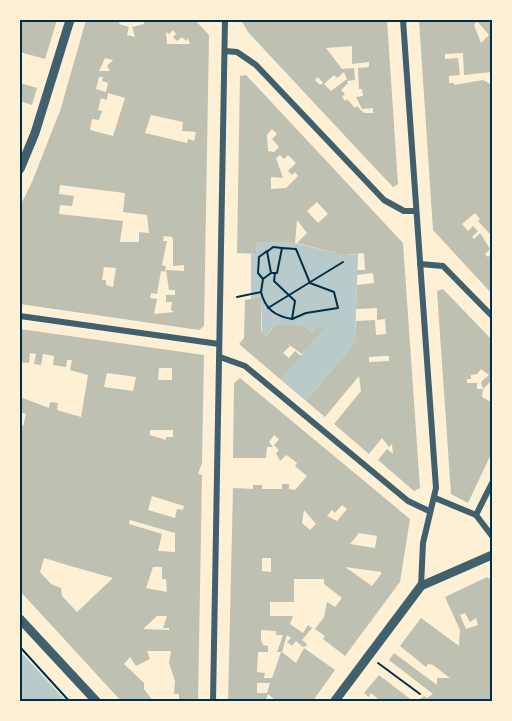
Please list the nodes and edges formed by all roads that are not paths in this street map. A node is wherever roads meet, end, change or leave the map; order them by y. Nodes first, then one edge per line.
1 (70, 20) edge
2 (225, 20) edge
3 (403, 20) edge
4 (225, 51) junction
5 (20, 169) edge
6 (416, 211) junction
7 (420, 264) junction
8 (20, 316) edge
9 (492, 316) edge
10 (219, 344) junction
11 (220, 357) junction
12 (492, 483) edge
13 (435, 498) junction
14 (429, 511) junction
15 (476, 514) junction
16 (492, 536) edge
17 (492, 555) edge
18 (422, 586) junction
19 (20, 619) edge
20 (97, 702) edge
21 (213, 702) edge
22 (334, 702) edge

1 - 5 street
2 - 4 street
3 - 6 street
4 - 6 street
4 - 10 street
6 - 7 street
7 - 9 street
7 - 13 street
8 - 10 street
10 - 11 street
11 - 14 street
11 - 21 street
12 - 15 street
13 - 14 street
13 - 15 street
14 - 18 street
15 - 16 street
17 - 18 street
18 - 22 street
19 - 20 street

